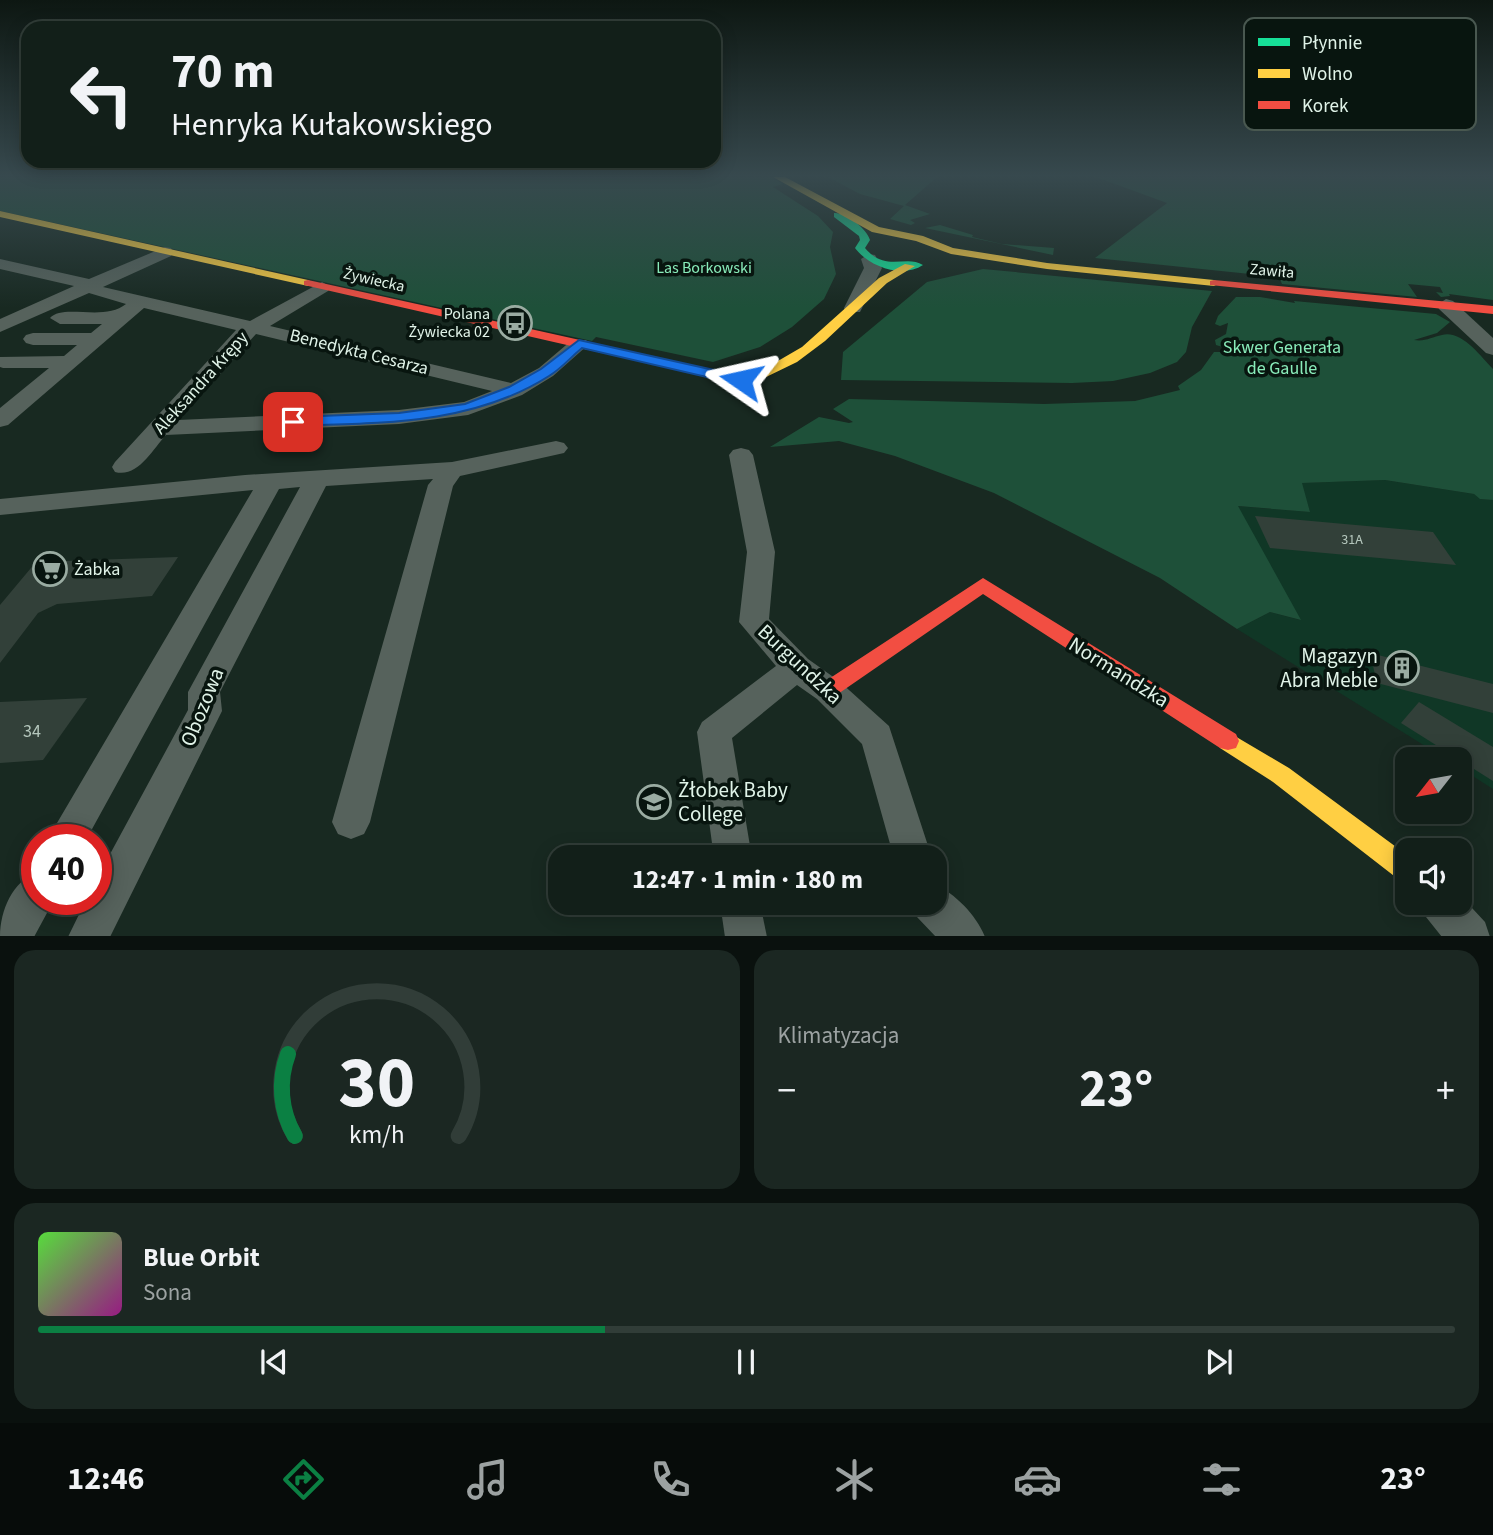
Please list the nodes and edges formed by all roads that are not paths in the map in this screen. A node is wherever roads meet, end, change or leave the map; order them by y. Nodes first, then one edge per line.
1 (29, 221) edge
2 (845, 221) edge
3 (859, 221) edge
4 (895, 234) junction
5 (932, 244) junction
6 (866, 250) junction
7 (165, 252) junction
8 (926, 263) junction
9 (0, 264) edge
10 (909, 266) junction
11 (1047, 266) junction
12 (91, 285) junction
13 (322, 286) junction
14 (141, 301) junction
15 (1446, 305) junction
16 (853, 308) junction
17 (1493, 310) edge
18 (60, 318) dead end
19 (119, 318) junction
20 (0, 326) edge
21 (253, 326) junction
22 (33, 339) dead end
23 (94, 339) junction
24 (579, 344) junction
25 (1493, 349) edge
26 (67, 362) junction
27 (1, 369) edge
28 (50, 376) junction
29 (514, 390) junction
30 (0, 420) edge
31 (160, 428) junction
32 (556, 448) dead end
33 (741, 455) dead end
34 (124, 467) dead end
35 (452, 470) junction
36 (318, 478) junction
37 (271, 481) junction
38 (0, 507) edge
39 (797, 668) junction
40 (828, 690) junction
41 (351, 822) dead end
42 (75, 824) edge
43 (731, 845) edge
44 (909, 845) edge
45 (1395, 861) edge
46 (24, 915) edge
47 (742, 915) edge
48 (944, 915) edge
49 (1451, 915) edge
50 (12, 936) edge
51 (88, 936) edge
52 (746, 936) edge
53 (965, 936) edge
54 (1470, 936) edge

1 - 7 street, Żywiecka
2 - 6 street, Zawiła
3 - 4 street, Zawiła
4 - 5 street, Zawiła
4 - 6 street, Zawiła
5 - 8 street
5 - 11 street, Zawiła
6 - 10 street, Zawiła
6 - 16 street
7 - 12 street
7 - 13 street, Żywiecka
8 - 10 street, Zawiła
8 - 11 street, Zawiła
9 - 12 street, Benedykta Cesarza
10 - 16 street
11 - 15 street, Zawiła
12 - 14 street, Benedykta Cesarza
12 - 20 street
13 - 21 street, Aleksandra Krępy
13 - 24 street, Żywiecka
14 - 19 street
14 - 21 street, Benedykta Cesarza
15 - 17 street, Zawiła
15 - 25 street
16 - 24 street, Żywiecka
18 - 19 street
19 - 23 street
21 - 29 street, Benedykta Cesarza
21 - 31 street, Aleksandra Krępy
22 - 23 street
23 - 26 street
24 - 29 street
26 - 27 street
26 - 28 street
27 - 28 street
28 - 30 street
29 - 31 street
31 - 34 street, Aleksandra Krępy
32 - 35 street
33 - 39 street, Burgundzka
35 - 36 street
35 - 41 street
36 - 37 street
36 - 51 street, Obozowa
37 - 38 street
37 - 42 street
39 - 40 street, Burgundzka
39 - 43 street
40 - 44 street, Burgundzka
40 - 45 street, Normandzka
46 - 50 street
47 - 52 street
48 - 53 street
49 - 54 street

